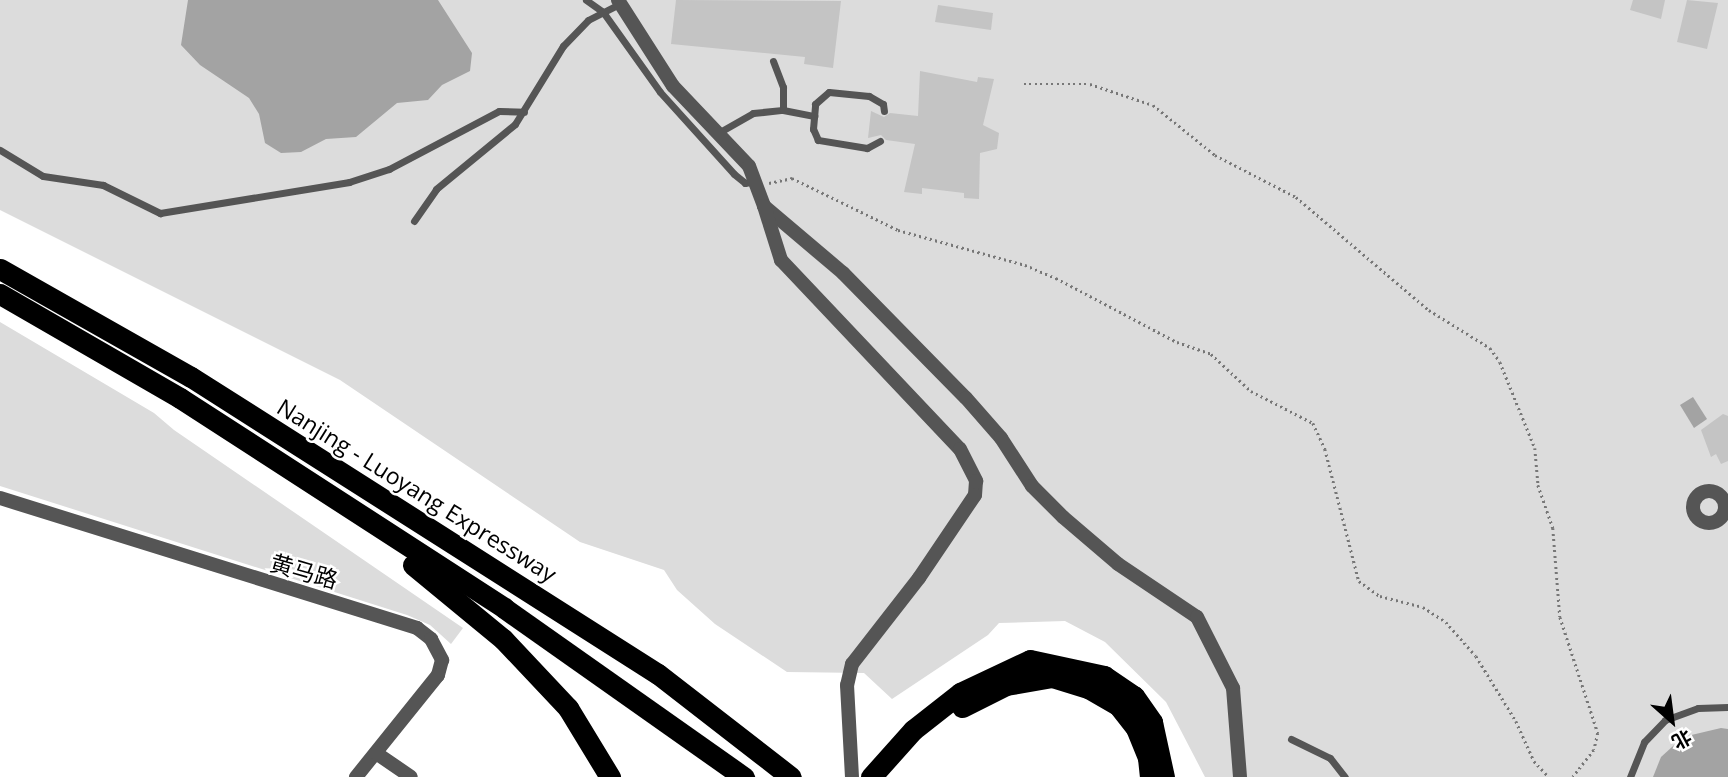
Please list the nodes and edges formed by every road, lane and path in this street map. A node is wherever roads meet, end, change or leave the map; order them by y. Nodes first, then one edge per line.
1 (586, 0) edge
2 (619, 2) edge
3 (603, 12) junction
4 (773, 61) dead end
5 (1024, 84) dead end
6 (783, 110) junction
7 (524, 111) junction
8 (884, 111) dead end
9 (814, 116) junction
10 (718, 134) junction
11 (880, 141) dead end
12 (0, 150) edge
13 (758, 183) junction
14 (764, 206) junction
15 (414, 221) dead end
16 (0, 270) edge
17 (0, 294) edge
18 (188, 406) junction
19 (0, 498) edge
20 (658, 674) junction
21 (1002, 678) junction
22 (1728, 707) edge
23 (1291, 739) dead end
24 (376, 752) junction
25 (356, 777) edge
26 (411, 777) edge
27 (610, 777) edge
28 (744, 777) edge
29 (791, 777) edge
30 (810, 777) edge
31 (852, 777) edge
32 (871, 777) edge
33 (890, 777) edge
34 (1150, 777) edge
35 (1164, 777) edge
36 (1240, 777) edge
37 (1345, 777) edge
38 (1549, 777) edge
39 (1573, 777) edge
40 (1630, 777) edge

1 - 3 lane
2 - 3 lane
2 - 10 street
3 - 7 lane
3 - 13 lane
4 - 6 lane
5 - 39 path
6 - 9 lane
6 - 10 lane
7 - 12 lane
7 - 15 lane
8 - 9 lane
9 - 11 lane
10 - 13 street
13 - 14 street
13 - 38 path
14 - 31 street
14 - 36 street
16 - 20 highway, Nanjing - Luoyang Expressway
17 - 18 highway
18 - 27 highway
18 - 28 highway
19 - 24 street, 黄马路
20 - 29 highway, Nanjing - Luoyang Expressway
20 - 30 highway
21 - 32 highway
21 - 33 highway
21 - 34 highway
21 - 35 highway
22 - 40 lane
23 - 37 lane
24 - 25 street, 黄马路
24 - 26 street

